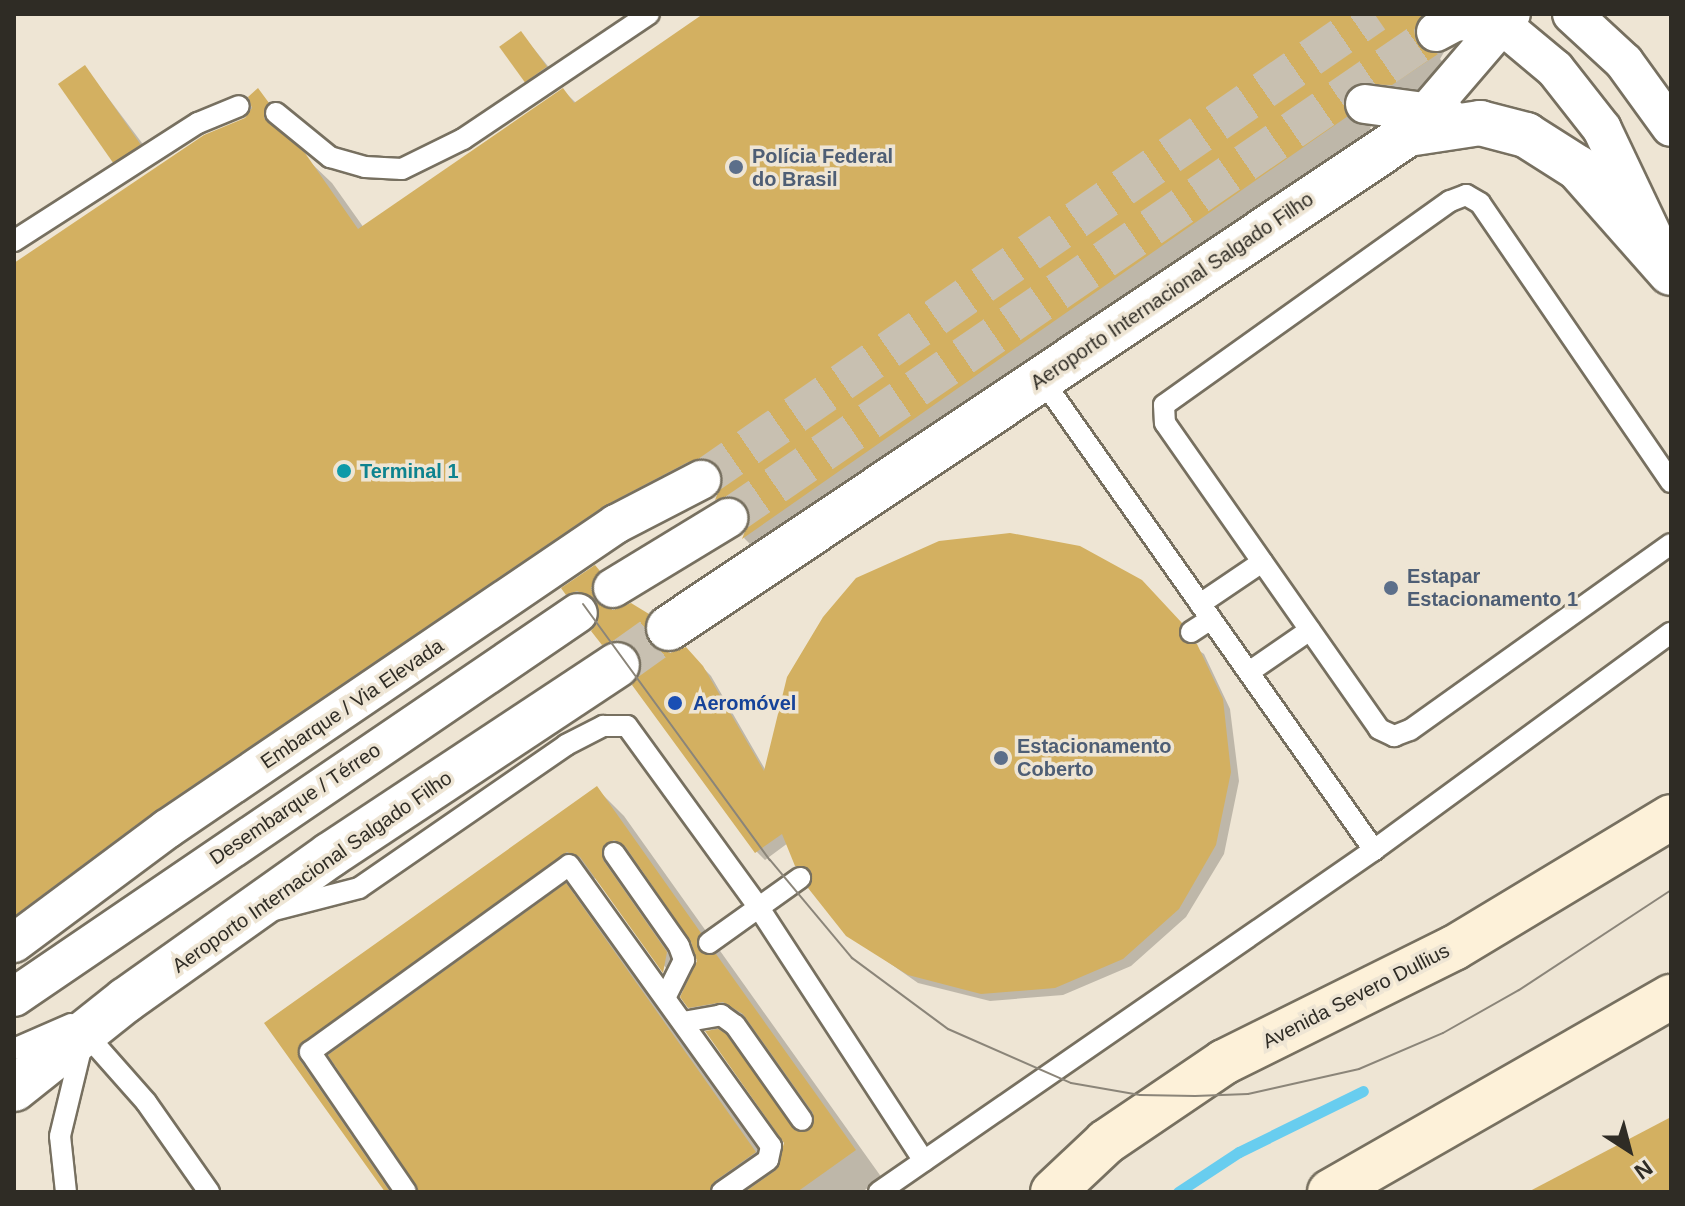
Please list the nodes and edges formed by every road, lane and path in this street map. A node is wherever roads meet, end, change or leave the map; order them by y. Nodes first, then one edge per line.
1 (649, 14) edge
2 (1572, 14) edge
3 (1506, 19) edge
4 (1436, 32) tunnel mouth
5 (1365, 104) dead end
6 (239, 106) dead end
7 (276, 113) dead end
8 (1417, 122) junction
9 (1671, 127) edge
10 (14, 241) edge
11 (1670, 272) edge
12 (1041, 378) junction
13 (701, 480) tunnel mouth
14 (1671, 482) edge
15 (728, 518) tunnel mouth
16 (1671, 544) edge
17 (1262, 562) junction
18 (613, 588) dead end
19 (1205, 612) junction
20 (578, 613) dead end
21 (669, 628) tunnel mouth
22 (1310, 630) junction
23 (1191, 632) dead end
24 (1671, 633) edge
25 (617, 665) tunnel mouth
26 (1249, 672) junction
27 (1671, 817) edge
28 (1374, 850) junction
29 (614, 853) dead end
30 (800, 878) dead end
31 (759, 908) junction
32 (253, 915) junction
33 (14, 943) edge
34 (709, 943) dead end
35 (14, 997) edge
36 (1671, 997) edge
37 (665, 998) junction
38 (126, 1000) junction
39 (683, 1022) junction
40 (85, 1033) junction
41 (14, 1049) edge
42 (14, 1089) edge
43 (802, 1120) dead end
44 (924, 1161) junction
45 (66, 1192) edge
46 (209, 1192) edge
47 (406, 1192) edge
48 (722, 1192) edge
49 (879, 1192) edge
50 (1053, 1192) edge
51 (1330, 1192) edge

1 - 7 lane
2 - 9 street
3 - 4 street
3 - 8 street
3 - 11 street
5 - 8 street
6 - 10 lane
8 - 11 street, Aeroporto Internacional Salgado Filho
8 - 12 street, Aeroporto Internacional Salgado Filho
12 - 19 lane
12 - 21 street, Aeroporto Internacional Salgado Filho
13 - 33 street, Embarque / Via Elevada
14 - 17 lane
15 - 18 street
16 - 22 lane
17 - 19 lane
17 - 22 lane
19 - 23 lane
19 - 26 lane
20 - 35 street, Desembarque / Térreo
22 - 26 lane
24 - 28 lane
25 - 32 street, Aeroporto Internacional Salgado Filho
26 - 28 lane
27 - 50 main road, Avenida Severo Dullius
28 - 44 lane
29 - 37 lane
30 - 31 lane
31 - 32 lane
31 - 34 lane
31 - 44 lane
32 - 38 street, Aeroporto Internacional Salgado Filho
36 - 51 main road
37 - 39 lane
37 - 47 lane
38 - 40 street, Aeroporto Internacional Salgado Filho
38 - 41 lane
39 - 43 lane
39 - 48 lane
40 - 42 street, Aeroporto Internacional Salgado Filho
40 - 45 lane
40 - 46 lane
44 - 49 lane

